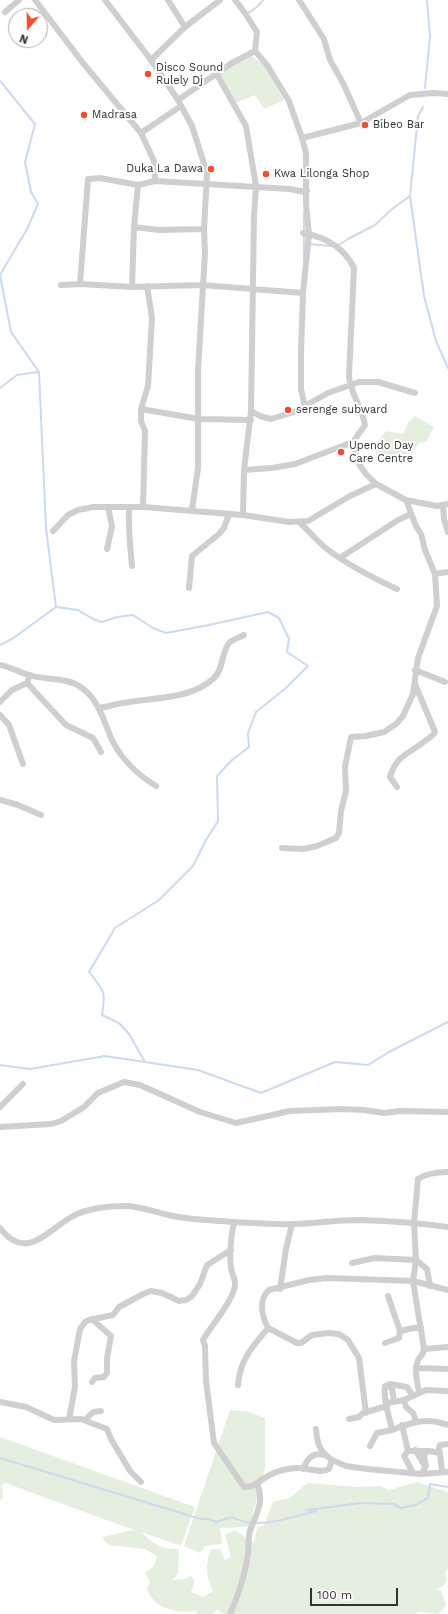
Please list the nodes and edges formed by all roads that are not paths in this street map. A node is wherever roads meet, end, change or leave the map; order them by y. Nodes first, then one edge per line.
1 (19, 0) edge
2 (34, 0) edge
3 (105, 0) edge
4 (168, 0) edge
5 (220, 0) edge
6 (235, 0) edge
7 (299, 0) edge
8 (6, 12) dead end
9 (185, 27) junction
10 (255, 51) junction
11 (151, 60) junction
12 (216, 73) junction
13 (448, 94) edge
14 (179, 103) junction
15 (361, 123) junction
16 (141, 133) junction
17 (302, 138) junction
18 (155, 181) junction
19 (138, 185) junction
20 (207, 185) junction
21 (256, 186) junction
22 (307, 191) junction
23 (134, 227) junction
24 (204, 229) junction
25 (306, 234) junction
26 (80, 284) junction
27 (204, 285) junction
28 (61, 286) dead end
29 (147, 286) junction
30 (132, 287) junction
31 (254, 289) junction
32 (304, 293) junction
33 (350, 384) junction
34 (415, 393) dead end
35 (304, 407) junction
36 (141, 409) junction
37 (251, 411) junction
38 (199, 420) junction
39 (250, 420) junction
40 (353, 442) junction
41 (244, 470) junction
42 (376, 484) junction
43 (406, 500) junction
44 (445, 505) edge
45 (108, 507) junction
46 (129, 507) junction
47 (143, 507) junction
48 (192, 510) junction
49 (229, 514) junction
50 (411, 514) junction
51 (243, 516) junction
52 (299, 522) junction
53 (53, 531) dead end
54 (448, 532) edge
55 (107, 549) dead end
56 (340, 558) junction
57 (132, 566) dead end
58 (448, 572) edge
59 (435, 574) junction
60 (189, 588) dead end
61 (397, 589) dead end
62 (244, 635) dead end
63 (0, 665) edge
64 (415, 670) junction
65 (30, 675) junction
66 (445, 682) dead end
67 (27, 683) junction
68 (415, 684) junction
69 (0, 702) edge
70 (100, 708) junction
71 (0, 715) edge
72 (101, 752) dead end
73 (23, 764) dead end
74 (156, 786) dead end
75 (397, 788) dead end
76 (0, 800) edge
77 (41, 815) dead end
78 (282, 848) dead end
79 (23, 1084) dead end
80 (0, 1107) edge
81 (448, 1112) edge
82 (0, 1127) edge
83 (448, 1172) edge
84 (234, 1222) junction
85 (414, 1223) junction
86 (292, 1224) junction
87 (448, 1227) edge
88 (0, 1228) edge
89 (231, 1250) junction
90 (416, 1260) junction
91 (352, 1263) dead end
92 (413, 1281) junction
93 (430, 1286) junction
94 (280, 1289) junction
95 (448, 1290) edge
96 (388, 1296) dead end
97 (92, 1319) junction
98 (268, 1328) junction
99 (421, 1328) junction
100 (400, 1332) junction
101 (385, 1343) dead end
102 (448, 1347) edge
103 (424, 1348) junction
104 (416, 1368) junction
105 (448, 1369) edge
106 (92, 1382) dead end
107 (238, 1385) dead end
108 (385, 1386) junction
109 (448, 1391) edge
110 (419, 1392) junction
111 (413, 1396) junction
112 (404, 1400) junction
113 (0, 1402) edge
114 (394, 1402) junction
115 (387, 1405) junction
116 (102, 1411) dead end
117 (366, 1413) junction
118 (69, 1419) junction
119 (349, 1419) dead end
120 (85, 1420) junction
121 (416, 1421) junction
122 (402, 1425) junction
123 (448, 1425) edge
124 (316, 1429) dead end
125 (392, 1430) junction
126 (448, 1444) edge
127 (370, 1446) dead end
128 (408, 1451) junction
129 (421, 1452) junction
130 (440, 1453) junction
131 (325, 1455) junction
132 (332, 1460) junction
133 (426, 1466) junction
134 (303, 1468) junction
135 (445, 1472) edge
136 (413, 1473) junction
137 (421, 1474) junction
138 (140, 1482) dead end
139 (258, 1483) junction
140 (230, 1614) edge

1 - 8 street
2 - 16 street
3 - 11 street
4 - 9 street
5 - 9 street
6 - 10 street
7 - 15 street
9 - 11 street
10 - 12 street
10 - 17 street
11 - 14 street
12 - 14 street
12 - 21 street
13 - 15 street
14 - 16 street
14 - 20 street
15 - 17 street
16 - 18 street
17 - 22 street
18 - 19 street
18 - 20 street
19 - 23 street
19 - 26 street
20 - 21 street
20 - 24 street
21 - 22 street
21 - 31 street
22 - 25 street
23 - 24 street
23 - 30 street
24 - 27 street
25 - 32 street
25 - 33 street
26 - 28 street
26 - 30 street
27 - 29 street
27 - 31 street
27 - 38 street
29 - 30 street
29 - 36 street
31 - 32 street
31 - 37 street
32 - 35 street
33 - 34 street
33 - 35 street
33 - 40 street
35 - 37 street
36 - 38 street
36 - 47 street
37 - 39 street
38 - 39 street
38 - 48 street
39 - 41 street
40 - 41 street
40 - 42 street
41 - 51 street
42 - 43 street
42 - 52 street
43 - 44 street
43 - 50 street
44 - 54 street
45 - 46 street
45 - 53 street
45 - 55 street
46 - 47 street
46 - 57 street
47 - 48 street
48 - 49 street
49 - 51 street
49 - 60 street
50 - 56 street
50 - 59 street
51 - 52 street
52 - 56 street
56 - 61 street
58 - 59 street
59 - 64 street
62 - 70 street
63 - 65 street
64 - 66 street
64 - 68 street
65 - 67 street
65 - 70 street
67 - 69 street
67 - 72 street
68 - 75 street
68 - 78 street
70 - 74 street
71 - 73 street
76 - 77 street
79 - 80 street
81 - 82 street
83 - 85 street
84 - 86 street
84 - 88 street
84 - 89 street
85 - 86 street
85 - 87 street
85 - 90 street
86 - 94 street
89 - 97 street
89 - 139 street
90 - 91 street
90 - 92 street
90 - 93 street
92 - 93 street
92 - 94 street
92 - 99 street
93 - 95 street
94 - 98 street
96 - 100 street
97 - 106 street
97 - 118 street
98 - 107 street
98 - 117 street
99 - 100 street
99 - 103 street
100 - 101 street
102 - 103 street
103 - 104 street
104 - 105 street
104 - 110 street
108 - 111 street
108 - 114 street
108 - 115 street
109 - 110 street
110 - 111 street
111 - 112 street
112 - 114 street
112 - 121 street
113 - 118 street
114 - 115 street
115 - 117 street
115 - 125 street
116 - 120 street
117 - 119 street
118 - 120 street
120 - 138 street
121 - 122 street
121 - 123 street
122 - 125 street
122 - 128 street
124 - 131 street
125 - 127 street
126 - 130 street
128 - 129 street
128 - 136 street
129 - 130 street
129 - 133 street
129 - 133 street
130 - 135 street
131 - 132 street
131 - 134 street
132 - 134 street
132 - 136 street
133 - 137 street
134 - 139 street
135 - 137 street
136 - 137 street
139 - 140 street

